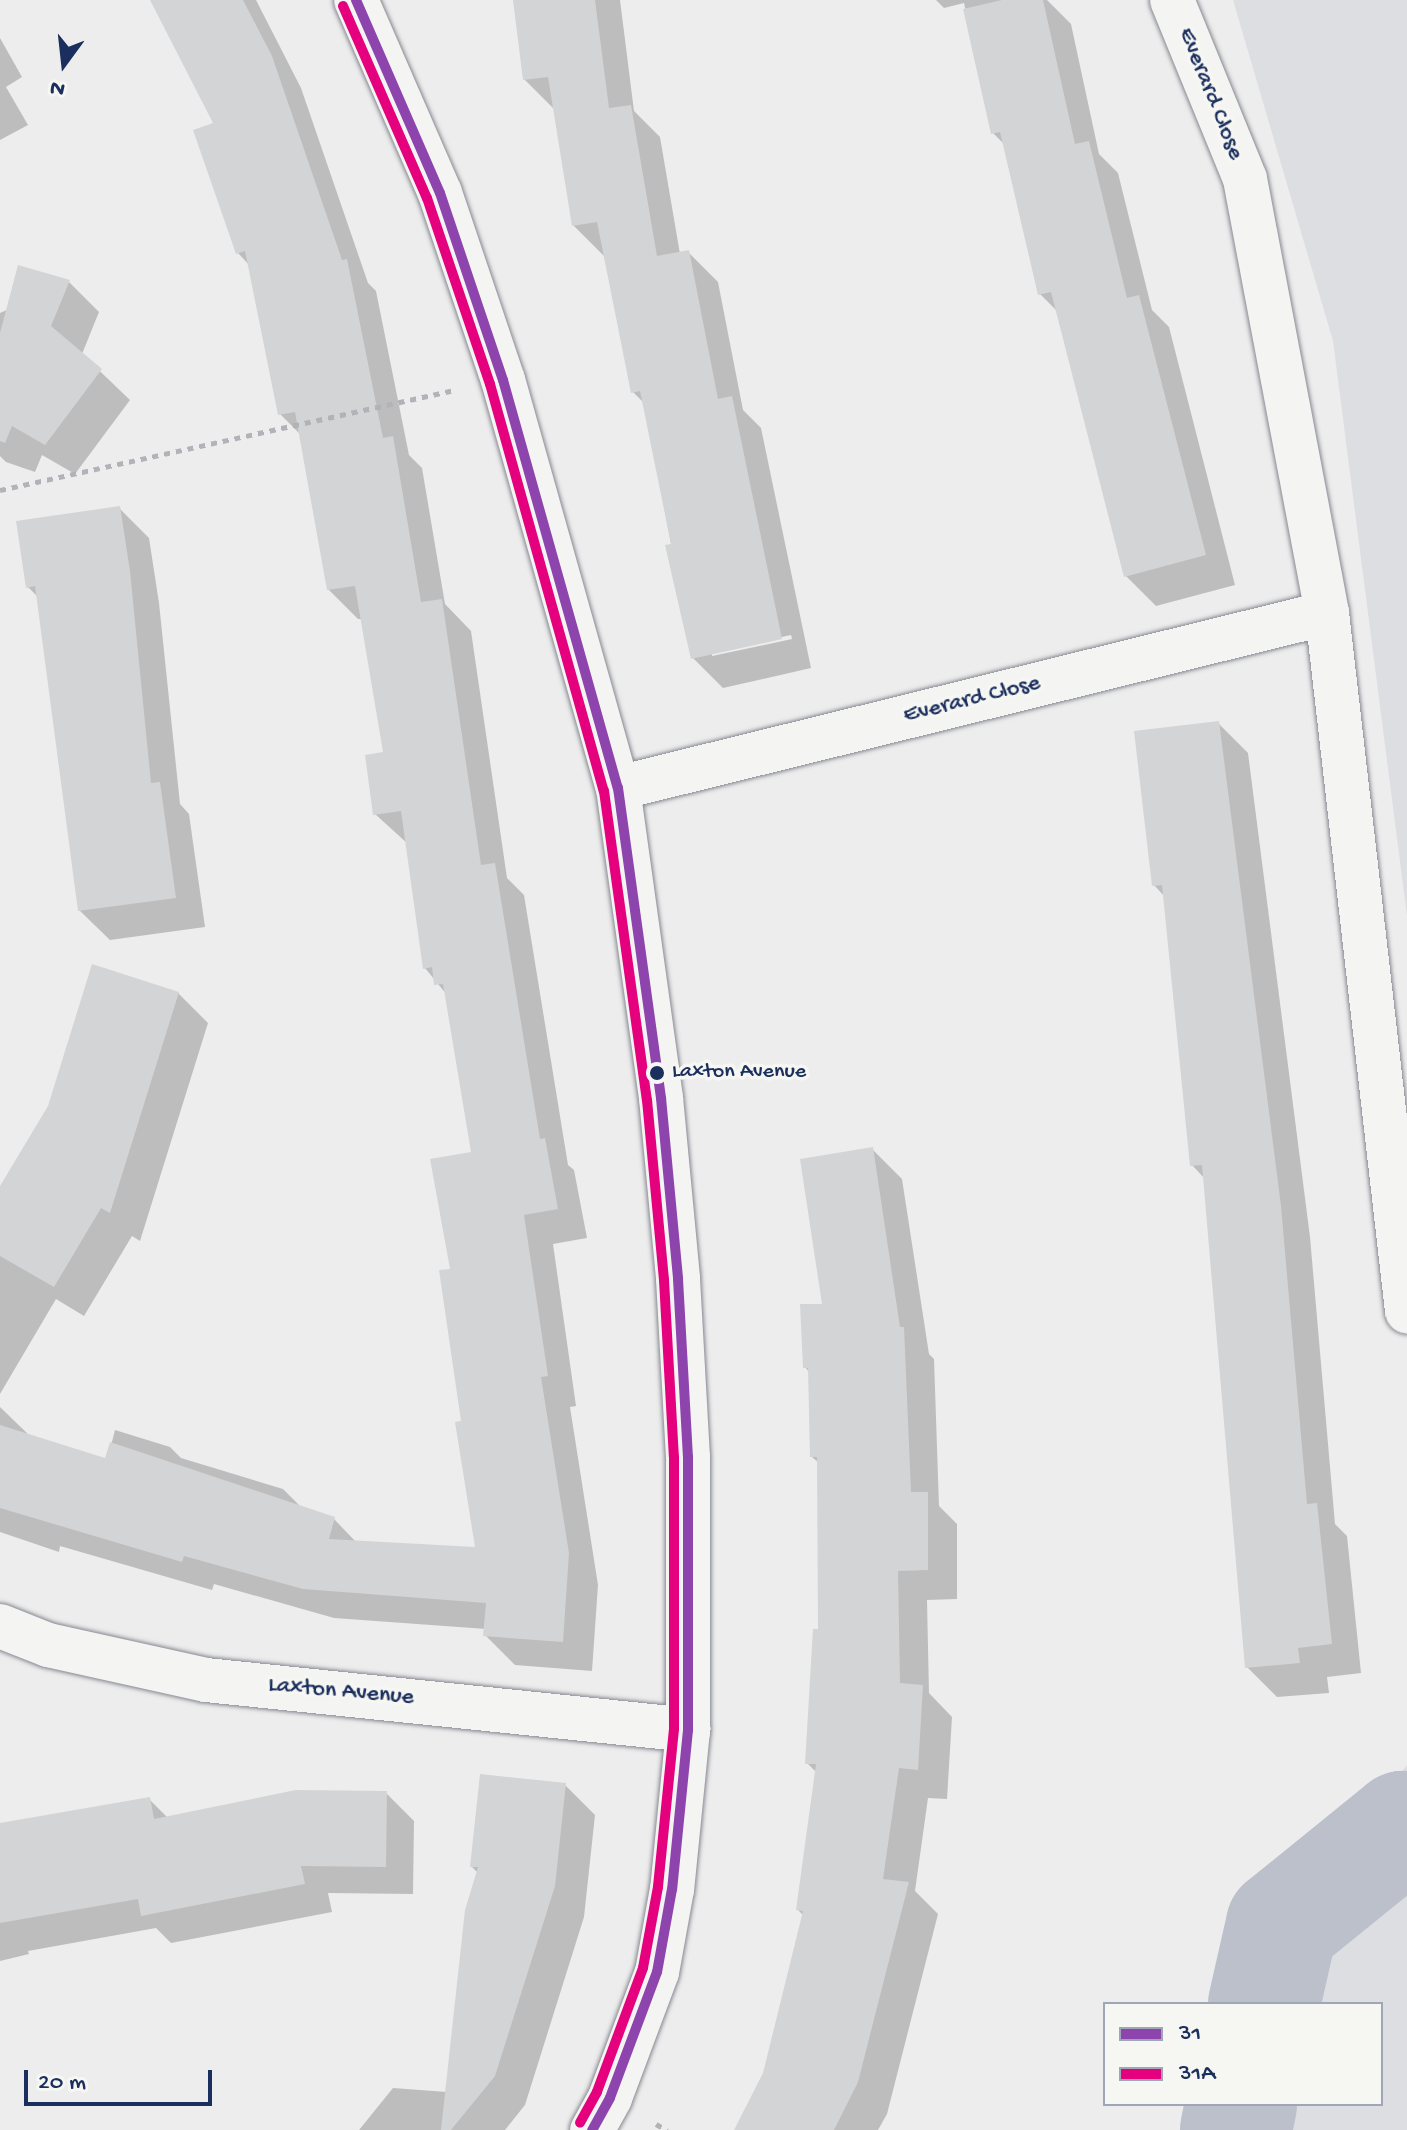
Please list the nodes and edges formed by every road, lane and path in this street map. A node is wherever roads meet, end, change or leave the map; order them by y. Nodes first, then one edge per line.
1 (356, 0) edge
2 (1172, 0) edge
3 (503, 380) junction
4 (0, 490) edge
5 (1327, 613) junction
6 (618, 788) junction
7 (1407, 1311) edge
8 (0, 1626) edge
9 (688, 1730) junction
10 (592, 2130) edge

1 - 3 street
2 - 5 street, Everard Close
3 - 4 path
3 - 6 street
5 - 6 street, Everard Close
5 - 7 street, Everard Close
6 - 9 street
8 - 9 street, Laxton Avenue
9 - 10 street

